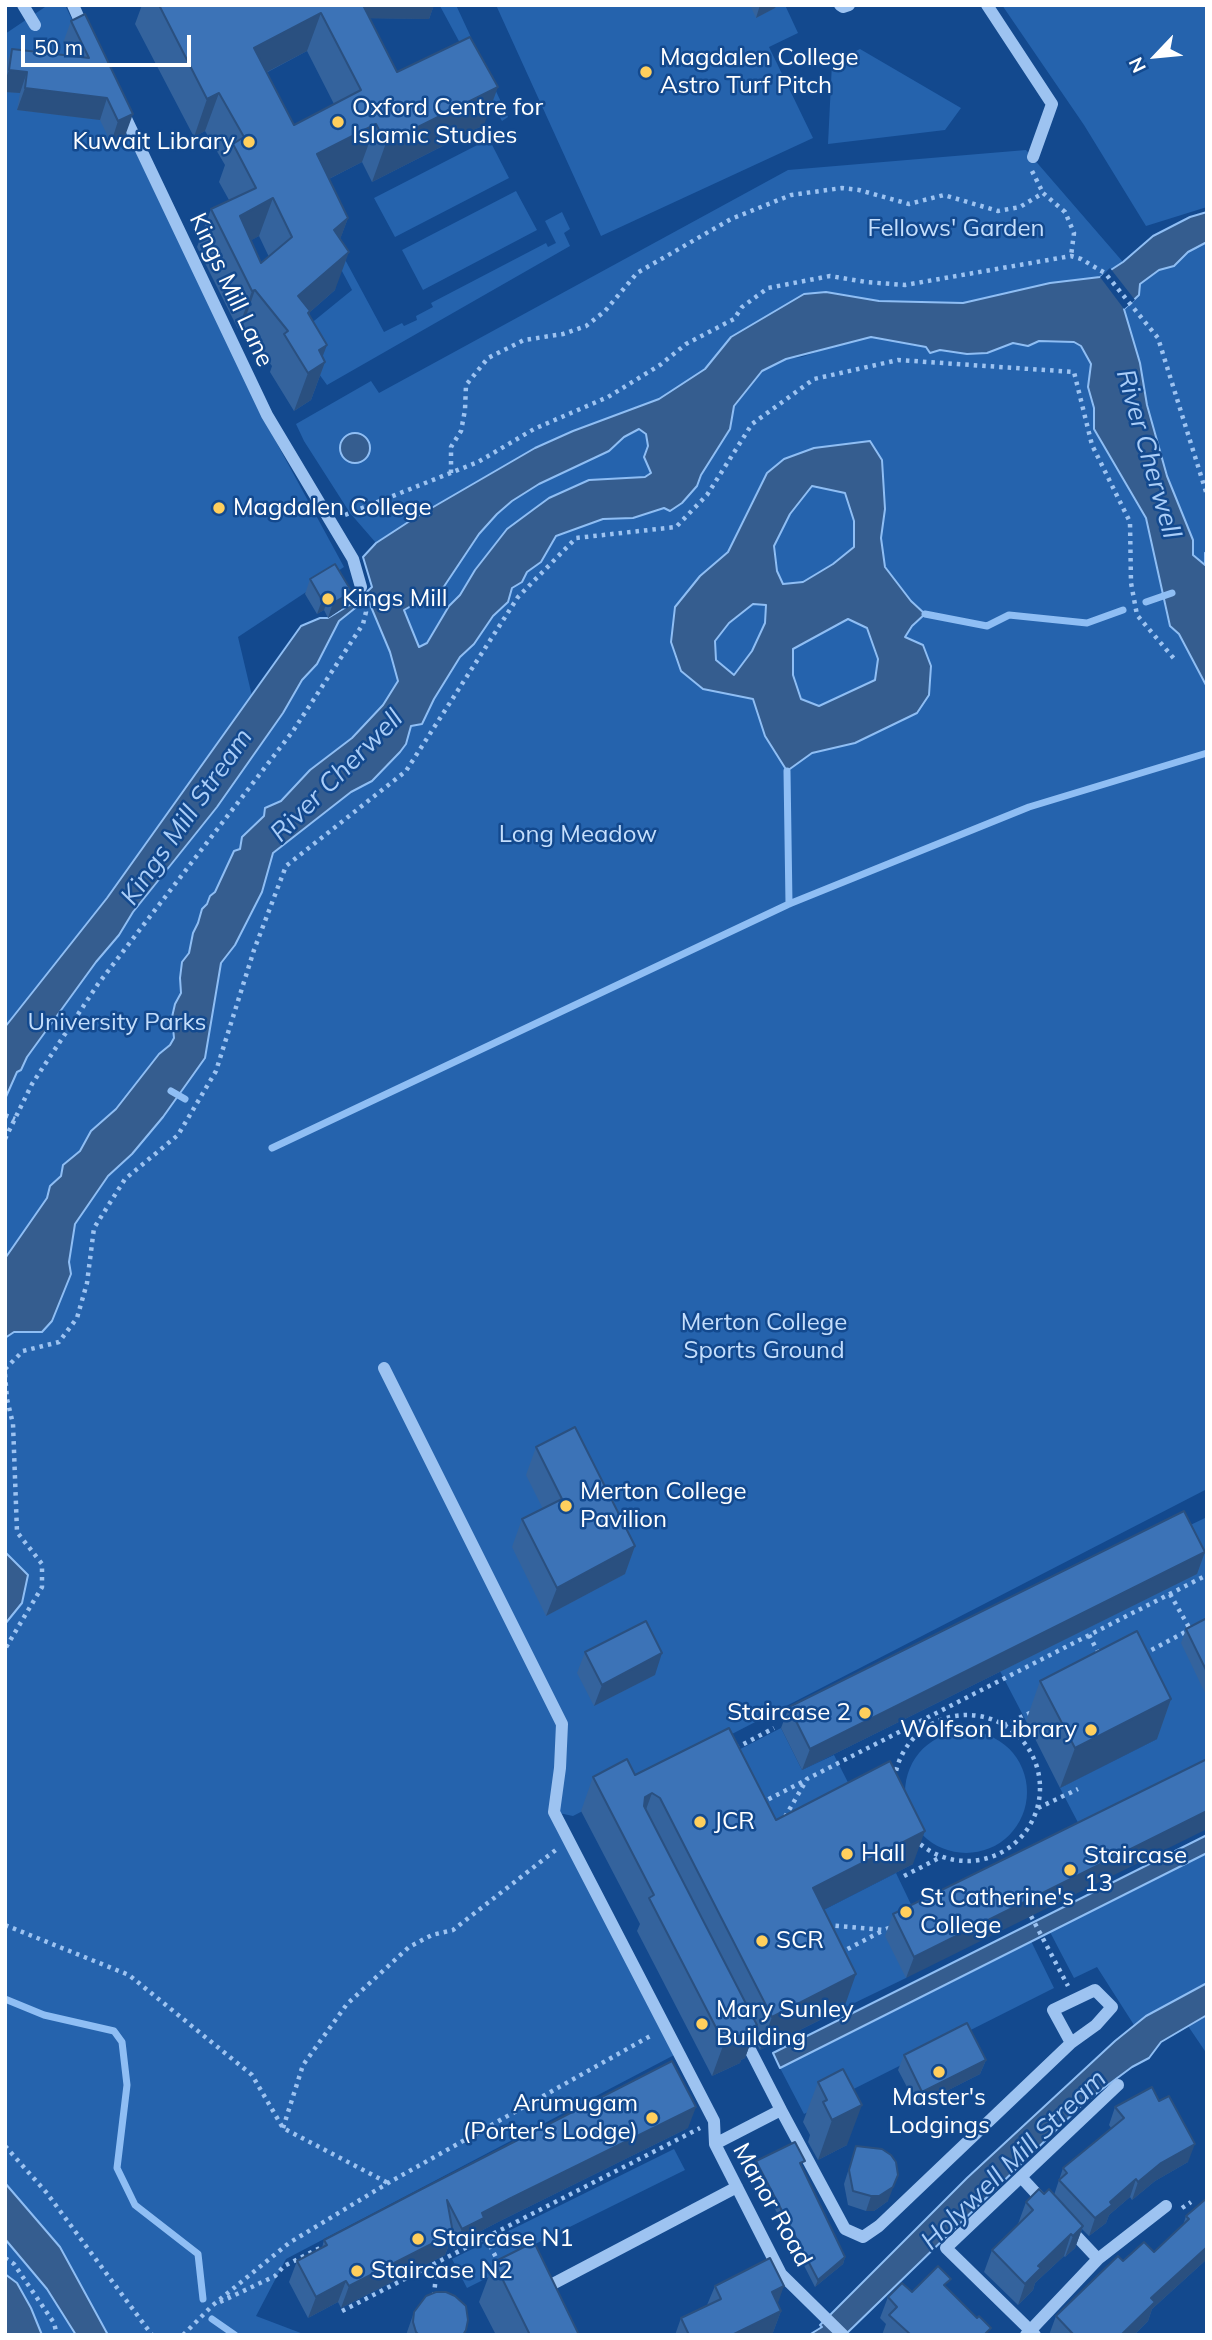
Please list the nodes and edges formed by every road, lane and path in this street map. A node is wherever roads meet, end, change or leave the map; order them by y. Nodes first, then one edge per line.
1 (23, 5) edge
2 (73, 5) edge
3 (839, 5) edge
4 (849, 5) edge
5 (987, 5) edge
6 (35, 25) dead end
7 (90, 43) edge
8 (114, 92) edge
9 (1033, 157) dead end
10 (1071, 256) junction
11 (451, 473) junction
12 (1207, 495) edge
13 (330, 521) junction
14 (361, 587) dead end
15 (366, 612) dead end
16 (1176, 661) dead end
17 (5, 1115) edge
18 (15, 1119) junction
19 (5, 1139) edge
20 (384, 1368) dead end
21 (5, 1372) edge
22 (1207, 1575) edge
23 (1170, 1594) junction
24 (1198, 1625) edge
25 (1190, 1630) junction
26 (1089, 1635) junction
27 (5, 1649) edge
28 (1143, 1654) edge
29 (1102, 1660) edge
30 (1038, 1709) edge
31 (929, 1716) junction
32 (933, 1723) junction
33 (1004, 1725) junction
34 (774, 1728) dead end
35 (730, 1751) edge
36 (894, 1778) junction
37 (807, 1779) junction
38 (883, 1783) edge
39 (1078, 1789) dead end
40 (760, 1804) edge
41 (1038, 1809) junction
42 (780, 1824) edge
43 (568, 1840) junction
44 (999, 1854) junction
45 (941, 1857) junction
46 (1003, 1861) edge
47 (904, 1876) dead end
48 (1033, 1919) dead end
49 (820, 1924) edge
50 (5, 1925) edge
51 (893, 1925) edge
52 (884, 1930) junction
53 (838, 1954) edge
54 (1075, 1999) junction
55 (732, 2014) edge
56 (665, 2027) junction
57 (1071, 2043) junction
58 (1118, 2085) dead end
59 (781, 2110) junction
60 (714, 2121) junction
61 (283, 2128) junction
62 (715, 2144) junction
63 (5, 2146) edge
64 (1021, 2178) junction
65 (388, 2183) junction
66 (737, 2187) junction
67 (1166, 2206) dead end
68 (485, 2238) junction
69 (330, 2243) edge
70 (5, 2258) edge
71 (1098, 2259) junction
72 (438, 2263) junction
73 (509, 2267) edge
74 (545, 2288) edge
75 (433, 2304) edge
76 (213, 2305) junction
77 (342, 2311) dead end
78 (1031, 2333) edge
79 (57, 2335) edge
80 (152, 2335) edge
81 (183, 2335) edge
82 (843, 2335) edge

1 - 6 street
2 - 7 street
3 - 4 street
5 - 9 street
8 - 13 street, Kings Mill Lane
10 - 11 path
10 - 11 path
10 - 12 path
11 - 13 path
13 - 14 street, Kings Mill Lane
15 - 18 path
16 - 21 path
17 - 18 path
18 - 19 path
20 - 43 street, Manor Road
21 - 27 path
22 - 23 path
23 - 25 path
23 - 26 path
24 - 25 path
25 - 28 path
26 - 29 path
26 - 31 path
30 - 33 path
31 - 32 path
31 - 37 path
32 - 33 path
32 - 36 path
33 - 41 path
34 - 35 path
36 - 38 path
36 - 45 path
37 - 40 path
37 - 42 path
39 - 41 path
41 - 44 path
43 - 56 street, Manor Road
43 - 61 path
44 - 45 path
44 - 46 path
45 - 47 path
48 - 54 path
49 - 52 path
50 - 61 path
51 - 52 path
52 - 53 path
54 - 57 street
54 - 57 street
55 - 59 street
56 - 60 street, Manor Road
56 - 65 path
57 - 59 street
58 - 64 street
59 - 62 street
60 - 62 street, Manor Road
60 - 68 path
61 - 65 path
62 - 66 street, Manor Road
63 - 80 path
64 - 71 street
64 - 78 street
65 - 76 path
66 - 74 street
66 - 82 street, Manor Road
67 - 71 street
68 - 72 path
68 - 73 path
69 - 76 path
70 - 79 path
71 - 78 street
72 - 75 path
72 - 77 path
76 - 81 path

